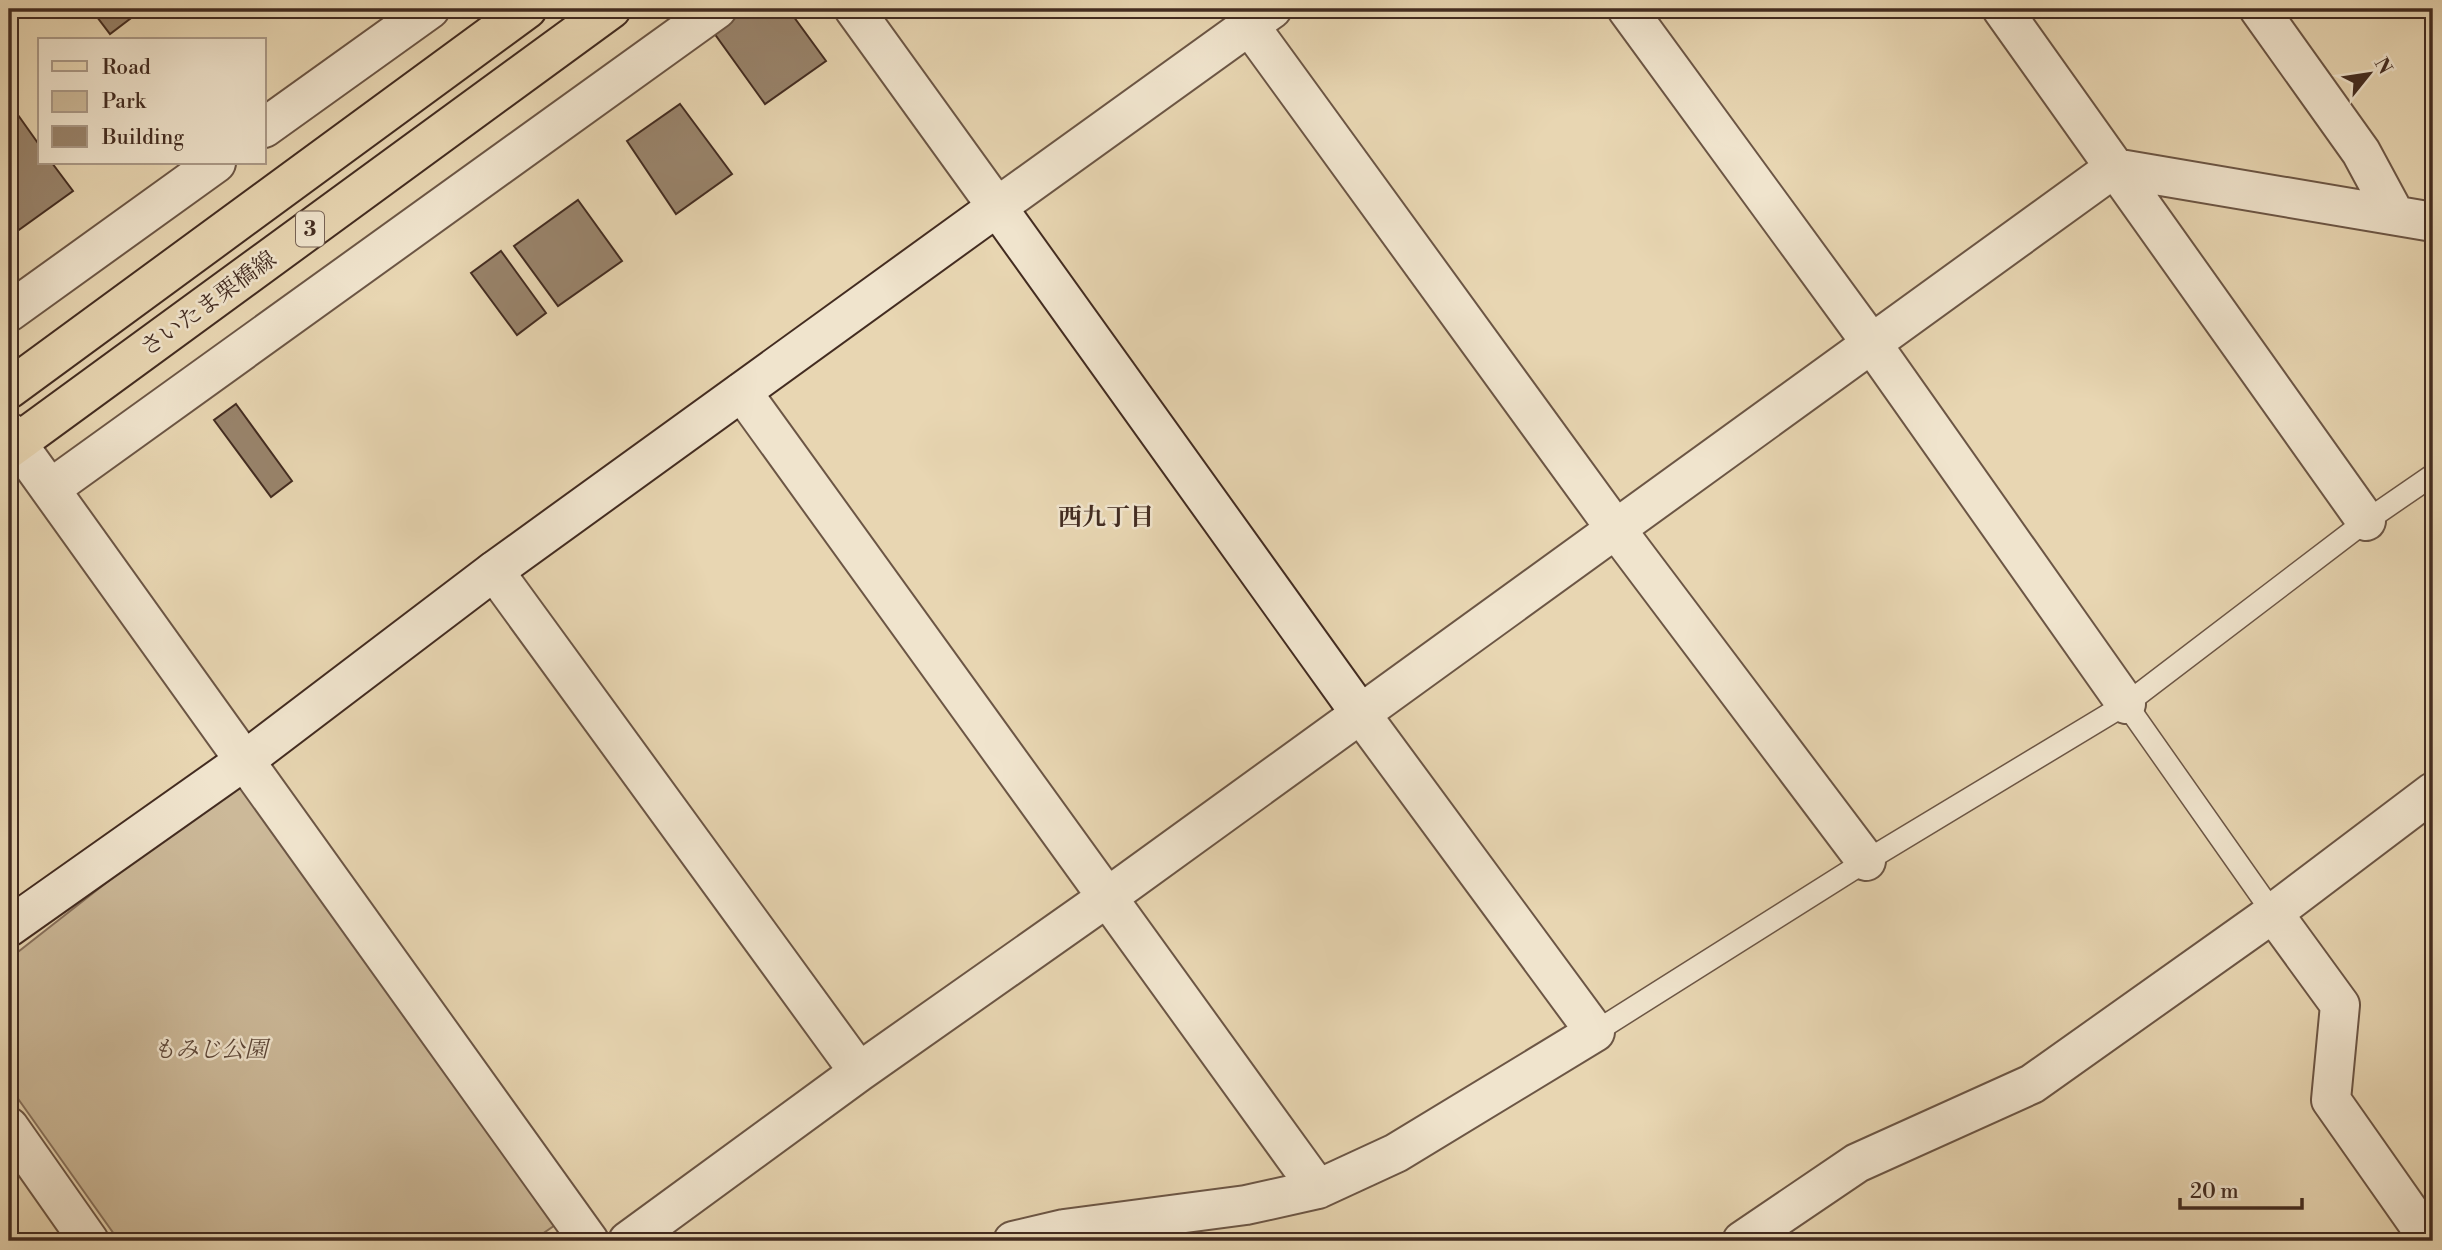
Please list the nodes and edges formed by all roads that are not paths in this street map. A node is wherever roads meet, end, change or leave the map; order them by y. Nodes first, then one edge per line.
1 (430, 9) edge
2 (527, 9) edge
3 (611, 9) edge
4 (717, 9) edge
5 (854, 9) edge
6 (1627, 9) edge
7 (2001, 9) edge
8 (2259, 9) edge
9 (1261, 17) edge
10 (266, 127) edge
11 (215, 164) edge
12 (2114, 168) junction
13 (997, 207) junction
14 (2395, 215) junction
15 (2433, 222) edge
16 (9, 313) edge
17 (1872, 344) junction
18 (9, 389) edge
19 (742, 392) junction
20 (11, 441) edge
21 (2433, 475) edge
22 (50, 489) junction
23 (2366, 520) junction
24 (1615, 528) junction
25 (494, 571) junction
26 (2126, 705) junction
27 (1360, 713) junction
28 (244, 761) junction
29 (2433, 792) edge
30 (1866, 862) junction
31 (1108, 896) junction
32 (2273, 913) junction
33 (9, 926) edge
34 (1595, 1032) junction
35 (859, 1072) junction
36 (9, 1127) edge
37 (1318, 1189) junction
38 (1069, 1235) edge
39 (89, 1241) edge
40 (589, 1241) edge
41 (628, 1241) edge
42 (1013, 1241) edge
43 (1742, 1241) edge
44 (2430, 1241) edge

1 - 10 street
2 - 18 main road, 3
3 - 20 main road, さいたま栗橋線 / 3
4 - 22 street
5 - 13 street
6 - 17 street
7 - 12 street
8 - 14 street
9 - 13 street
9 - 24 street
11 - 16 street
12 - 14 street
12 - 17 street
12 - 23 street
13 - 19 street
13 - 27 street
14 - 15 street
17 - 24 street
17 - 26 street
19 - 25 street
19 - 31 street
20 - 22 street
21 - 23 lane
22 - 28 street
23 - 26 lane
24 - 27 street
24 - 30 street
25 - 28 street
25 - 35 street
26 - 30 lane
26 - 32 lane
27 - 31 street
27 - 34 street
28 - 33 street
28 - 40 street
29 - 32 street
30 - 34 lane
31 - 35 street
31 - 37 street
32 - 43 street
32 - 44 street
34 - 37 street
35 - 41 street
36 - 39 street
37 - 38 street
38 - 42 street

